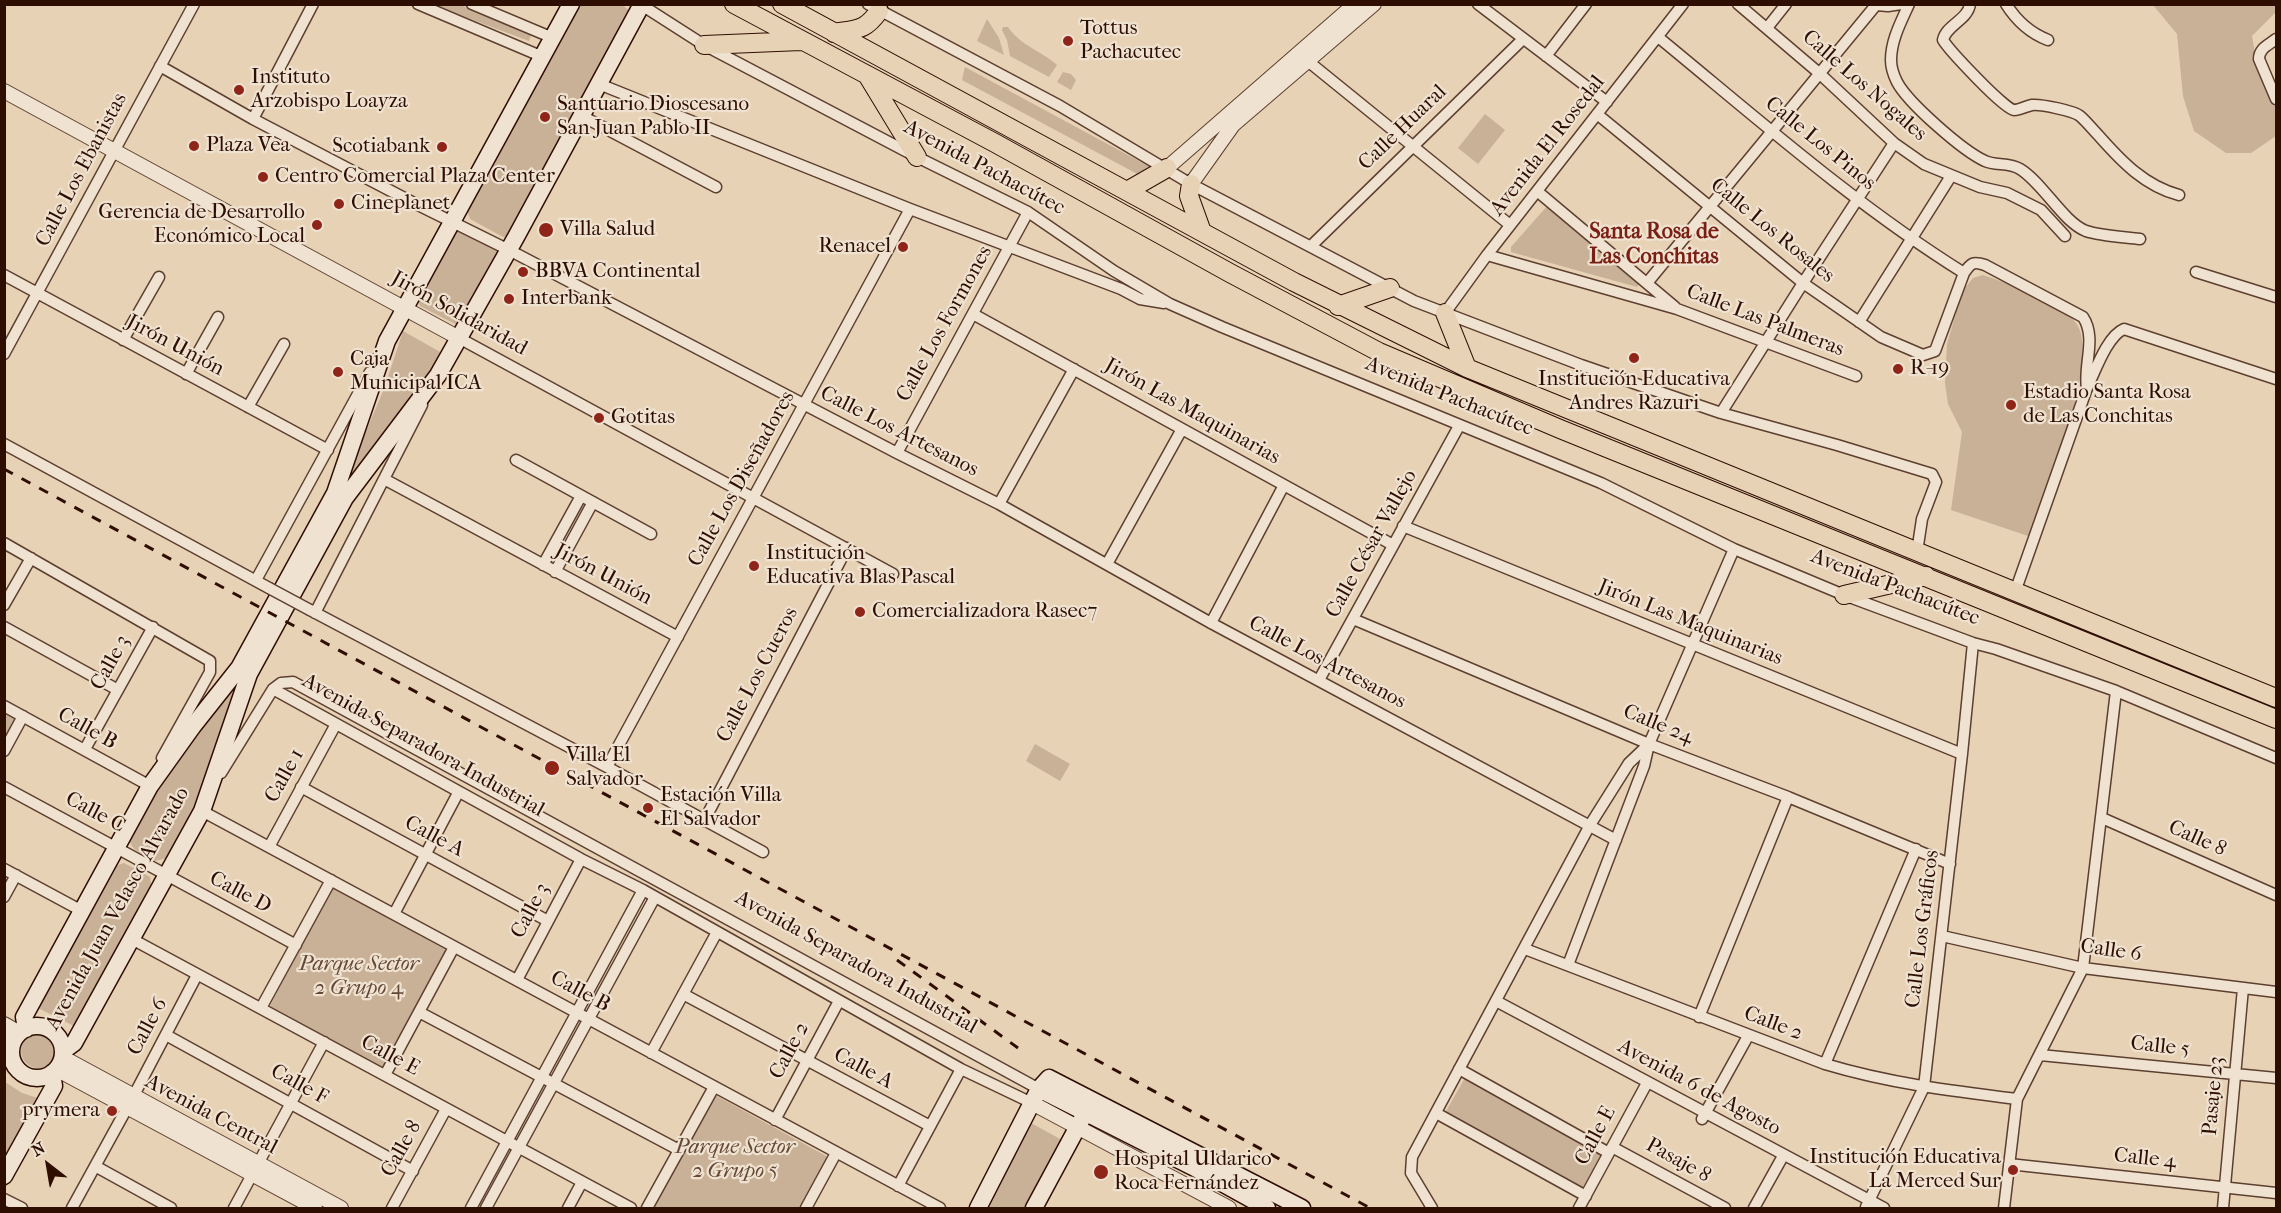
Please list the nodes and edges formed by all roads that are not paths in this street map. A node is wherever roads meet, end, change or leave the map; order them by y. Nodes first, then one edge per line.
1 (313, 4) edge
2 (418, 4) edge
3 (472, 4) edge
4 (571, 4) edge
5 (734, 4) edge
6 (782, 4) edge
7 (1356, 4) edge
8 (1374, 4) edge
9 (1586, 4) edge
10 (1683, 4) edge
11 (1738, 4) edge
12 (1786, 4) edge
13 (1901, 4) edge
14 (1910, 4) edge
15 (1970, 4) edge
16 (2006, 4) edge
17 (191, 5) edge
18 (641, 5) edge
19 (1481, 5) edge
20 (1876, 5) edge
21 (877, 7) edge
22 (1767, 28) junction
23 (834, 33) junction
24 (1658, 37) junction
25 (552, 38) junction
26 (1523, 39) junction
27 (2277, 39) edge
28 (2048, 40) dead end
29 (802, 41) junction
30 (704, 45) junction
31 (1546, 56) junction
32 (543, 57) junction
33 (1309, 62) junction
34 (160, 66) junction
35 (1819, 73) junction
36 (868, 76) junction
37 (599, 84) junction
38 (4, 91) edge
39 (2277, 99) edge
40 (1607, 102) junction
41 (1597, 114) junction
42 (582, 116) junction
43 (253, 119) junction
44 (1772, 130) junction
45 (1894, 143) junction
46 (1412, 146) junction
47 (115, 150) junction
48 (1187, 151) junction
49 (917, 157) junction
50 (1205, 163) junction
51 (1167, 168) junction
52 (1951, 176) junction
53 (1191, 184) junction
54 (716, 187) dead end
55 (1127, 191) junction
56 (1537, 191) junction
57 (2179, 195) dead end
58 (1857, 200) junction
59 (1710, 207) junction
60 (910, 209) junction
61 (1028, 212) junction
62 (452, 223) junction
63 (1510, 225) junction
64 (1202, 232) junction
65 (2065, 236) dead end
66 (2140, 239) dead end
67 (1912, 241) junction
68 (1311, 246) junction
69 (1009, 247) junction
70 (509, 250) junction
71 (1240, 253) junction
72 (1487, 255) junction
73 (2196, 272) dead end
74 (1230, 273) junction
75 (1964, 273) junction
76 (4, 275) edge
77 (159, 277) dead end
78 (1647, 283) junction
79 (1803, 283) junction
80 (1390, 288) junction
81 (38, 293) junction
82 (2277, 297) edge
83 (1170, 304) junction
84 (1338, 306) junction
85 (405, 309) junction
86 (1677, 309) junction
87 (1445, 313) junction
88 (973, 314) junction
89 (218, 317) dead end
90 (1859, 322) junction
91 (459, 338) junction
92 (123, 340) junction
93 (387, 340) junction
94 (1765, 342) junction
95 (284, 344) dead end
96 (4, 354) edge
97 (1467, 368) junction
98 (1074, 369) junction
99 (186, 374) junction
100 (438, 375) junction
101 (1856, 376) dead end
102 (2277, 379) edge
103 (2087, 388) junction
104 (804, 405) junction
105 (248, 407) junction
106 (1721, 413) junction
107 (1459, 426) junction
108 (1182, 429) junction
109 (1633, 436) junction
110 (4, 444) edge
111 (327, 450) junction
112 (897, 453) junction
113 (1625, 455) junction
114 (516, 460) dead end
115 (384, 479) junction
116 (1284, 485) junction
117 (581, 495) junction
118 (753, 498) junction
119 (593, 502) junction
120 (999, 504) junction
121 (1403, 526) junction
122 (651, 534) dead end
123 (4, 543) edge
124 (1393, 545) junction
125 (847, 549) junction
126 (1734, 549) junction
127 (1917, 552) junction
128 (32, 558) junction
129 (1107, 564) junction
130 (543, 565) junction
131 (555, 572) junction
132 (893, 574) dead end
133 (1926, 576) junction
134 (256, 580) junction
135 (2015, 592) junction
136 (1844, 595) junction
137 (4, 605) edge
138 (312, 611) junction
139 (1353, 618) junction
140 (1211, 623) junction
141 (4, 627) edge
142 (153, 627) junction
143 (678, 637) junction
144 (1972, 643) junction
145 (1692, 645) junction
146 (1319, 680) junction
147 (273, 689) junction
148 (117, 690) junction
149 (2116, 691) junction
150 (2277, 698) edge
151 (4, 706) edge
152 (23, 716) junction
153 (2277, 719) edge
154 (336, 724) junction
155 (1649, 744) junction
156 (85, 749) junction
157 (4, 751) edge
158 (1962, 754) junction
159 (2277, 758) edge
160 (607, 767) junction
161 (149, 785) junction
162 (4, 787) edge
163 (211, 788) junction
164 (301, 788) junction
165 (458, 793) junction
166 (1788, 797) junction
167 (202, 811) junction
168 (2102, 818) junction
169 (704, 821) junction
170 (1590, 825) junction
171 (1616, 840) junction
172 (117, 847) junction
173 (269, 847) junction
174 (1916, 849) junction
175 (763, 852) dead end
176 (426, 855) junction
177 (581, 859) junction
178 (1950, 864) junction
179 (4, 869) edge
180 (16, 875) junction
181 (165, 876) junction
182 (331, 880) junction
183 (642, 890) junction
184 (2277, 895) edge
185 (4, 897) edge
186 (655, 897) junction
187 (82, 911) junction
188 (394, 914) junction
189 (548, 921) junction
190 (717, 932) junction
191 (1942, 936) junction
192 (130, 938) junction
193 (296, 945) junction
194 (454, 947) junction
195 (1525, 949) junction
196 (1568, 965) junction
197 (2083, 969) junction
198 (197, 975) junction
199 (517, 981) junction
200 (2243, 988) junction
201 (2277, 992) edge
202 (683, 994) junction
203 (839, 1001) junction
204 (1494, 1004) junction
205 (261, 1008) junction
206 (419, 1012) junction
207 (577, 1013) junction
208 (1699, 1017) junction
209 (588, 1019) junction
210 (4, 1024) edge
211 (166, 1035) junction
212 (1748, 1036) junction
213 (13, 1042) edge
214 (324, 1042) junction
215 (651, 1053) junction
216 (2040, 1055) junction
217 (58, 1062) junction
218 (807, 1062) junction
219 (1825, 1064) junction
220 (961, 1069) junction
221 (1459, 1070) junction
222 (2235, 1074) junction
223 (385, 1075) junction
224 (542, 1076) junction
225 (2277, 1078) edge
226 (555, 1083) junction
227 (1646, 1085) junction
228 (714, 1087) junction
229 (1924, 1087) junction
230 (1040, 1090) junction
231 (2017, 1099) junction
232 (130, 1102) junction
233 (291, 1102) junction
234 (446, 1108) junction
235 (1085, 1113) junction
236 (1436, 1113) junction
237 (1704, 1117) junction
238 (775, 1120) junction
239 (930, 1126) junction
240 (507, 1141) junction
241 (519, 1148) junction
242 (679, 1150) junction
243 (1611, 1150) junction
244 (836, 1153) junction
245 (1781, 1159) junction
246 (2009, 1164) junction
247 (95, 1166) junction
248 (256, 1169) junction
249 (413, 1171) junction
250 (4, 1176) edge
251 (582, 1182) junction
252 (898, 1186) junction
253 (2225, 1187) junction
254 (2277, 1193) edge
255 (1586, 1196) junction
256 (4, 1199) edge
257 (1868, 1206) edge
258 (22, 1209) edge
259 (72, 1209) edge
260 (171, 1209) edge
261 (234, 1209) edge
262 (315, 1209) edge
263 (340, 1209) edge
264 (392, 1209) edge
265 (471, 1209) edge
266 (486, 1209) edge
267 (568, 1209) edge
268 (631, 1209) edge
269 (647, 1209) edge
270 (806, 1209) edge
271 (940, 1209) edge
272 (978, 1209) edge
273 (1034, 1209) edge
274 (1229, 1209) edge
275 (1267, 1209) edge
276 (1302, 1209) edge
277 (1432, 1209) edge
278 (1579, 1209) edge
279 (1725, 1209) edge
280 (1754, 1209) edge
281 (1884, 1209) edge
282 (2004, 1209) edge
283 (2223, 1209) edge

1 - 43 street
2 - 32 street
3 - 25 street
4 - 25 main road, Avenida Juan Velasco Alvarado
5 - 29 main road, Avenida Pachacútec
6 - 23 main road, Avenida Pachacútec
7 - 48 street
8 - 33 street
9 - 31 street
10 - 24 street, Avenida El Rosedal
11 - 22 street, Calle Los Nogales
12 - 22 street
13 - 20 street
14 - 66 street
15 - 57 street
16 - 28 street
17 - 34 street, Calle Los Ebanistas
18 - 30 street, Avenida Pachacútec
18 - 37 main road, Avenida Juan Velasco Alvarado
19 - 26 street
20 - 35 street
21 - 23 main road
21 - 51 street
22 - 35 street, Calle Los Nogales
23 - 55 main road, Avenida Pachacútec
24 - 40 street, Avenida El Rosedal
24 - 44 street, Calle Los Pinos
25 - 32 main road, Avenida Juan Velasco Alvarado
26 - 31 street
26 - 46 street, Calle Huaral
27 - 39 street
29 - 30 main road
29 - 36 main road, Avenida Pachacútec
30 - 49 street, Avenida Pachacútec
31 - 40 street
32 - 62 main road, Avenida Juan Velasco Alvarado
33 - 46 street
33 - 50 street
34 - 43 street, Calle Los Artesanos
34 - 47 street, Calle Los Ebanistas
35 - 44 street
35 - 45 street, Calle Los Nogales
36 - 49 main road
36 - 74 main road, Avenida Pachacútec
37 - 42 main road, Avenida Juan Velasco Alvarado
37 - 60 street
38 - 47 street, Jirón Solidaridad
40 - 41 street, Avenida El Rosedal
41 - 56 street, Avenida El Rosedal
41 - 59 street, Calle Los Rosales
42 - 54 street
42 - 70 main road, Avenida Juan Velasco Alvarado
43 - 62 street, Calle Los Artesanos
44 - 58 street, Calle Los Pinos
44 - 59 street
45 - 52 street, Calle Los Nogales
45 - 58 street
46 - 63 street
46 - 68 street, Calle Huaral
47 - 81 street, Calle Los Ebanistas
47 - 85 street, Jirón Solidaridad
48 - 50 street
48 - 51 street
49 - 61 street, Avenida Pachacútec
50 - 53 street
51 - 53 street
51 - 55 main road
52 - 65 street, Calle Los Nogales
52 - 67 street
53 - 64 main road
53 - 68 street
55 - 64 main road, Avenida Pachacútec
56 - 63 street, Avenida El Rosedal
56 - 78 street
58 - 67 street, Calle Los Pinos
58 - 79 street
59 - 78 street
59 - 79 street, Calle Los Rosales
60 - 69 street
60 - 104 street, Calle Los Diseñadores
61 - 69 street, Calle Los Formones
61 - 83 street, Avenida Pachacútec
62 - 70 street, Calle Los Artesanos
62 - 85 main road, Avenida Juan Velasco Alvarado
63 - 72 street, Avenida El Rosedal
64 - 71 main road, Avenida Pachacútec
67 - 75 street, Calle Los Pinos
67 - 90 street
68 - 80 street
69 - 83 street
69 - 88 street, Calle Los Formones
70 - 91 main road, Avenida Juan Velasco Alvarado
70 - 104 street, Calle Los Artesanos
71 - 74 main road
71 - 84 main road, Avenida Pachacútec
72 - 86 street, Calle Las Palmeras
72 - 87 street, Avenida El Rosedal
73 - 82 street
74 - 113 main road, Avenida Pachacútec
75 - 90 street, Calle Los Rosales
75 - 103 street
76 - 81 street, Jirón Unión
77 - 92 street
78 - 86 street
79 - 90 street, Calle Los Rosales
79 - 94 street
80 - 84 main road
80 - 87 street
81 - 92 street, Jirón Unión
81 - 96 street, Calle Los Ebanistas
83 - 107 street, Avenida Pachacútec
84 - 97 main road, Avenida Pachacútec
85 - 91 street, Jirón Solidaridad
85 - 93 main road, Avenida Juan Velasco Alvarado
86 - 94 street, Calle Las Palmeras
87 - 97 main road
87 - 106 street
88 - 98 street, Jirón Las Maquinarias
88 - 112 street, Calle Los Formones
89 - 99 street
91 - 100 main road, Avenida Juan Velasco Alvarado
91 - 118 street, Jirón Solidaridad
92 - 99 street, Jirón Unión
93 - 111 street, Avenida Juan Velasco Alvarado
93 - 161 main road, Avenida Juan Velasco Alvarado
94 - 101 street, Calle Las Palmeras
94 - 106 street
95 - 105 street
97 - 109 main road, Avenida Pachacútec
98 - 108 street, Jirón Las Maquinarias
98 - 120 street
99 - 105 street, Jirón Unión
100 - 115 street, Avenida Juan Velasco Alvarado
100 - 163 main road, Avenida Juan Velasco Alvarado
102 - 103 street
103 - 135 street
104 - 112 street, Calle Los Artesanos
104 - 118 street, Calle Los Diseñadores
105 - 111 street, Jirón Unión
106 - 127 street
107 - 121 street, Calle César Vallejo
107 - 126 street, Avenida Pachacútec
108 - 116 street, Jirón Las Maquinarias
108 - 129 street
109 - 113 main road
109 - 127 main road, Avenida Pachacútec
110 - 134 street
111 - 134 street, Avenida Juan Velasco Alvarado
112 - 120 street, Calle Los Artesanos
113 - 133 main road, Avenida Pachacútec
114 - 117 street
115 - 130 street, Jirón Unión
115 - 138 street, Avenida Juan Velasco Alvarado
116 - 124 street, Jirón Las Maquinarias
116 - 140 street
117 - 119 street
117 - 130 street
118 - 125 street, Jirón Solidaridad
118 - 143 street, Calle Los Diseñadores
119 - 122 street
119 - 131 street
120 - 129 street, Calle Los Artesanos
121 - 124 street, Calle César Vallejo
121 - 145 street, Jirón Las Maquinarias
123 - 128 street
124 - 139 street, Calle César Vallejo
125 - 132 street, Jirón Solidaridad
125 - 169 street, Calle Los Cueros
126 - 136 street, Avenida Pachacútec
126 - 145 street
127 - 135 main road, Avenida Pachacútec
128 - 137 street
128 - 142 street
129 - 140 street, Calle Los Artesanos
130 - 131 street, Jirón Unión
131 - 143 street, Jirón Unión
133 - 136 main road
133 - 153 main road, Avenida Pachacútec
134 - 138 street, bridge
135 - 150 main road, Avenida Pachacútec
136 - 144 street, Avenida Pachacútec
138 - 160 street
139 - 146 street, Calle César Vallejo
139 - 155 street, Calle 24
140 - 146 street, Calle Los Artesanos
141 - 148 street
142 - 148 street, Calle 3
142 - 161 street, Avenida Juan Velasco Alvarado
143 - 160 street, Calle Los Diseñadores
144 - 149 street, Avenida Pachacútec
144 - 158 street, Calle Los Gráficos
145 - 155 street
145 - 158 street, Jirón Las Maquinarias
146 - 170 street, Calle Los Artesanos
147 - 154 street, Avenida Separadora Industrial
147 - 163 street, Avenida Juan Velasco Alvarado
147 - 230 street, Avenida Separadora Industrial
148 - 156 street, Calle 3
149 - 159 street, Avenida Pachacútec
149 - 168 street
151 - 152 street, Calle B
152 - 156 street, Calle B
152 - 157 street
154 - 164 street, Calle 1
154 - 165 street, Avenida Separadora Industrial
155 - 166 street, Calle 24
155 - 170 street
155 - 171 street
156 - 161 street, Calle B
158 - 178 street, Calle Los Gráficos
160 - 169 street
161 - 172 main road, Avenida Juan Velasco Alvarado
162 - 172 street, Calle C
163 - 167 main road, Avenida Juan Velasco Alvarado
164 - 173 street, Calle 1
164 - 176 street, Calle A
165 - 176 street
165 - 177 street, Avenida Separadora Industrial
166 - 174 street, Calle 24
166 - 208 street
167 - 173 street, Calle B
167 - 181 main road, Avenida Juan Velasco Alvarado
168 - 184 street, Calle 8
168 - 197 street
169 - 175 street
170 - 171 street, Calle Los Artesanos
170 - 195 street
171 - 196 street
172 - 181 street, Calle C
172 - 187 main road, Avenida Juan Velasco Alvarado
173 - 182 street, Calle B
174 - 178 street, Calle 24
174 - 219 street
176 - 188 street
176 - 189 street, Calle A
177 - 183 street, Avenida Separadora Industrial
177 - 189 street, Calle 3
178 - 191 street, Calle Los Gráficos
179 - 180 street
180 - 185 street
180 - 187 street
181 - 192 main road, Avenida Juan Velasco Alvarado
181 - 193 street, Calle D
182 - 188 street, Calle B
182 - 193 street
183 - 186 street, Avenida Separadora Industrial
183 - 207 street
186 - 190 street, Avenida Separadora Industrial
186 - 209 street
187 - 213 main road, Avenida Juan Velasco Alvarado
188 - 194 street, Calle B
189 - 199 street, Calle 3
190 - 202 street
190 - 203 street, Avenida Separadora Industrial
191 - 197 street, Calle 6
191 - 229 street, Calle Los Gráficos
192 - 198 street, Calle E
192 - 217 main road, Avenida Juan Velasco Alvarado
193 - 205 street
194 - 199 street, Calle B
194 - 206 street
195 - 196 street, Calle 2
195 - 204 street
196 - 208 street, Calle 2
197 - 200 street, Calle 6
197 - 216 street
198 - 205 street, Calle E
198 - 211 street, Calle 6
199 - 207 street, Calle B
200 - 201 street, Calle 6
200 - 222 street, Pasaje 23
202 - 215 street
202 - 218 street, Calle A
203 - 218 street, Calle 2
203 - 220 street, Avenida Separadora Industrial
204 - 221 street
204 - 227 street, Avenida 6 de Agosto
205 - 214 street, Calle E
206 - 223 street
206 - 224 street
207 - 209 street, Calle B
207 - 224 street
208 - 212 street, Calle 2
209 - 215 street, Calle B
209 - 226 street
210 - 213 street
211 - 232 street, Calle 6
211 - 233 street, Calle F
212 - 219 street, Calle 2
212 - 237 street
213 - 217 main road
213 - 217 main road
214 - 223 street, Calle E
214 - 233 street
215 - 228 street, Calle B
216 - 222 street, Calle 5
216 - 231 street
217 - 232 street, Avenida Central
217 - 250 main road, Avenida Juan Velasco Alvarado
218 - 238 street, Calle 2
218 - 239 street, Calle A
219 - 229 street, Calle 2
220 - 230 street, Avenida Separadora Industrial
220 - 239 street
221 - 236 street
221 - 243 street, Pasaje 8
222 - 225 street, Calle 5
222 - 253 street, Pasaje 23
223 - 234 street, Calle E
224 - 226 street
224 - 240 street
226 - 241 street
226 - 242 street
227 - 237 street, Avenida 6 de Agosto
227 - 243 street, Calle E
228 - 238 street, Calle B
228 - 242 street
229 - 231 street, Calle 2
229 - 257 street, Calle Los Gráficos
230 - 235 main road, Avenida Separadora Industrial
230 - 272 main road
231 - 246 street
232 - 247 street
232 - 248 street, Avenida Central
233 - 248 street
233 - 249 street, Calle F
234 - 240 street, Calle E
234 - 249 street, Calle 8
235 - 273 main road
235 - 274 street, Avenida Separadora Industrial
235 - 275 main road, Avenida Separadora Industrial
235 - 276 main road, Avenida Separadora Industrial
236 - 255 street
236 - 277 street
237 - 245 street, Avenida 6 de Agosto
238 - 244 street, Calle B
239 - 252 street
240 - 241 street, Calle E
240 - 265 street
241 - 251 street, Calle E
241 - 266 street
242 - 269 street
243 - 255 street, Calle E
243 - 279 street, Pasaje 8
244 - 252 street, Calle B
244 - 270 street
245 - 257 street, Avenida 6 de Agosto
245 - 280 street
246 - 253 street, Calle 4
246 - 282 street
247 - 259 street
247 - 260 street
248 - 261 street
248 - 262 street, Avenida Central
248 - 263 street, Avenida Central
249 - 264 street, Calle 8
251 - 267 street
251 - 268 street, Calle E
252 - 271 street, Calle B
253 - 254 street, Calle 4
253 - 283 street, Pasaje 23
255 - 278 street, Calle E
256 - 258 street
257 - 281 street, Avenida 6 de Agosto

